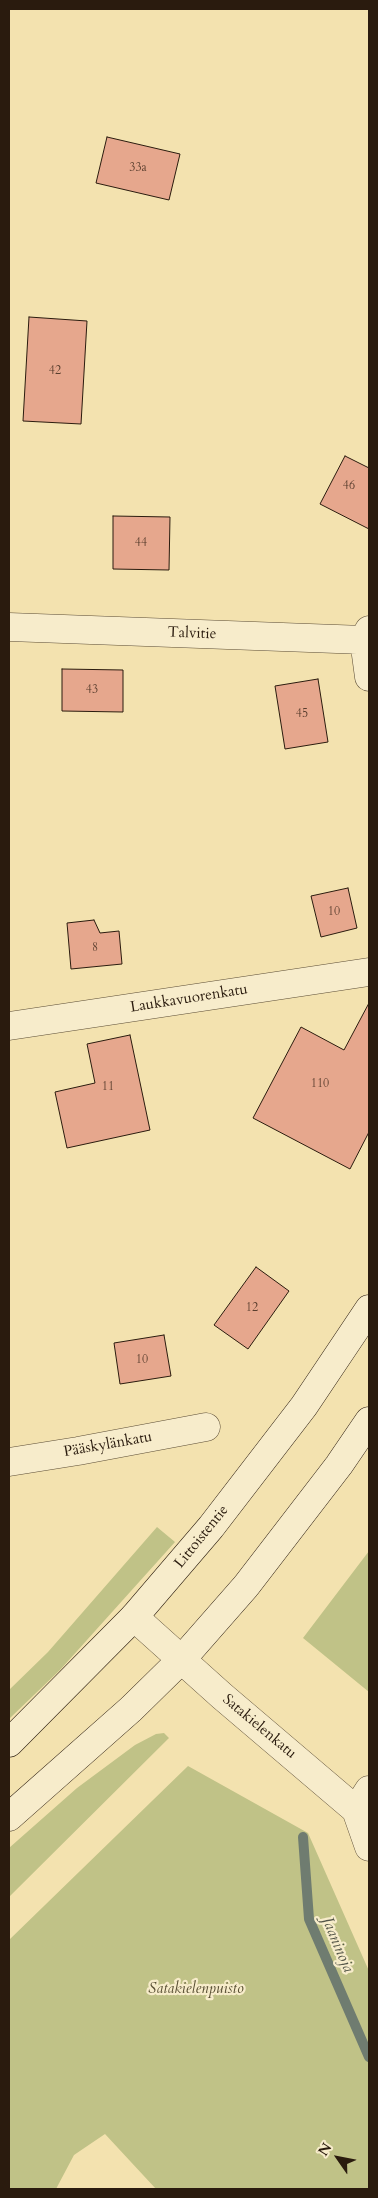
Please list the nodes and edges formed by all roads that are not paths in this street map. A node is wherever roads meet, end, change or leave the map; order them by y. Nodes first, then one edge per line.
1 (9, 627) edge
2 (366, 635) edge
3 (369, 677) edge
4 (369, 972) edge
5 (9, 1026) edge
6 (369, 1309) edge
7 (369, 1421) edge
8 (206, 1427) dead end
9 (9, 1462) edge
10 (134, 1617) junction
11 (182, 1659) junction
12 (9, 1743) edge
13 (363, 1800) edge
14 (9, 1817) edge
15 (369, 1847) edge

1 - 2 street, Talvitie
2 - 3 street
4 - 5 street, Laukkavuorenkatu
6 - 10 street, Littoistentie
7 - 11 street
8 - 9 street, Pääskylänkatu
10 - 11 street, Satakielenkatu
10 - 12 street, Littoistentie
11 - 13 street, Satakielenkatu
11 - 14 street
13 - 15 street, Satakielenkatu

